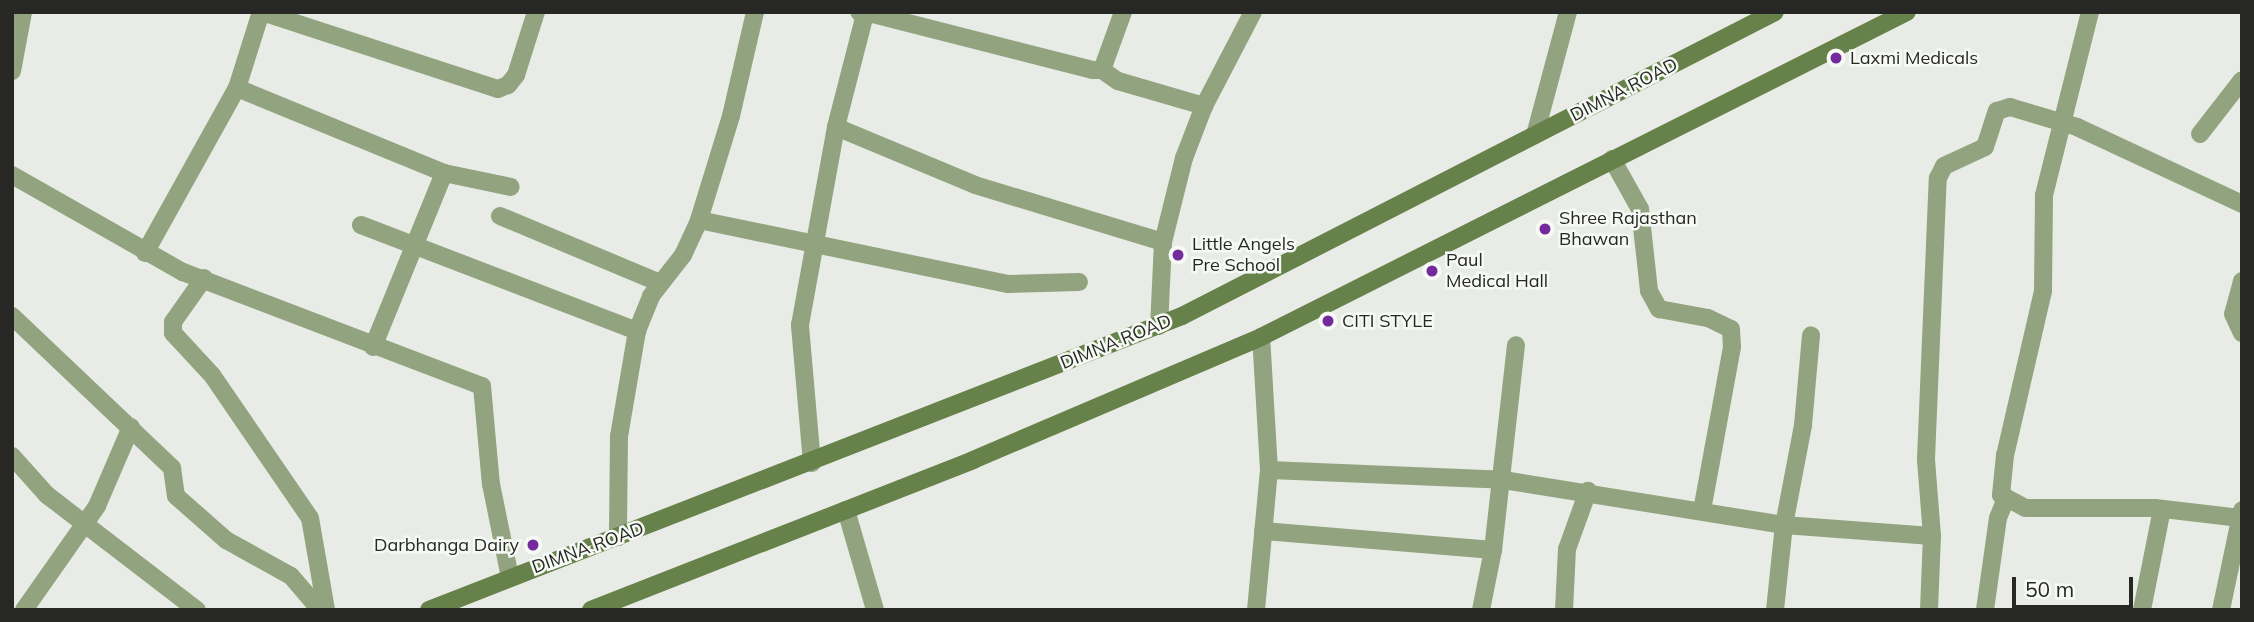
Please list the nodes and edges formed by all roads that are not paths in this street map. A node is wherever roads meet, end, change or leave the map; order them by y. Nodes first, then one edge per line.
1 (23, 12) edge
2 (261, 12) edge
3 (536, 12) edge
4 (755, 12) edge
5 (1123, 12) edge
6 (1253, 12) edge
7 (1568, 12) edge
8 (1775, 12) edge
9 (1907, 12) edge
10 (2091, 12) edge
11 (863, 13) edge
12 (1102, 70) junction
13 (12, 71) edge
14 (2242, 80) edge
15 (237, 88) junction
16 (1204, 106) junction
17 (2061, 122) junction
18 (836, 127) junction
19 (2200, 134) dead end
20 (1535, 135) junction
21 (1612, 159) junction
22 (444, 173) junction
23 (12, 175) edge
24 (512, 187) dead end
25 (2242, 204) edge
26 (500, 216) dead end
27 (699, 220) junction
28 (361, 225) dead end
29 (1163, 242) junction
30 (412, 246) junction
31 (813, 246) junction
32 (145, 253) junction
33 (204, 278) junction
34 (2242, 281) edge
35 (1079, 282) dead end
36 (660, 283) junction
37 (12, 316) edge
38 (1159, 326) junction
39 (637, 331) junction
40 (2242, 333) edge
41 (1811, 335) dead end
42 (1261, 337) junction
43 (1516, 345) dead end
44 (373, 346) junction
45 (131, 427) junction
46 (12, 456) edge
47 (812, 463) junction
48 (1269, 470) junction
49 (1503, 480) junction
50 (1588, 491) junction
51 (2005, 501) junction
52 (2162, 509) junction
53 (846, 510) junction
54 (1702, 510) junction
55 (2241, 514) edge
56 (86, 523) junction
57 (1784, 525) junction
58 (1263, 531) junction
59 (1932, 536) junction
60 (618, 537) junction
61 (1493, 550) junction
62 (510, 577) junction
63 (24, 610) edge
64 (197, 610) edge
65 (320, 610) edge
66 (326, 610) edge
67 (429, 610) edge
68 (591, 610) edge
69 (875, 610) edge
70 (1256, 610) edge
71 (1481, 610) edge
72 (1564, 610) edge
73 (1776, 610) edge
74 (1929, 610) edge
75 (1984, 610) edge
76 (2142, 610) edge
77 (2221, 610) edge

1 - 13 street
2 - 3 street
2 - 15 street
4 - 27 street
5 - 12 street
6 - 16 street
7 - 20 street
8 - 20 street, DIMNA ROAD
9 - 21 street
10 - 17 street
11 - 12 street
11 - 18 street
12 - 16 street
14 - 19 street
15 - 22 street
15 - 32 street
16 - 29 street
17 - 25 street
17 - 51 street
17 - 59 street
18 - 29 street
18 - 31 street
20 - 38 street, DIMNA ROAD
21 - 42 street
21 - 54 street
22 - 24 street
22 - 30 street
23 - 32 street
26 - 36 street
27 - 31 street
27 - 36 street
28 - 30 street
29 - 38 street
30 - 39 street
30 - 44 street
31 - 35 street
31 - 47 street
32 - 33 street
33 - 44 street
33 - 66 street
34 - 40 street
36 - 39 street
37 - 45 street
38 - 47 street, DIMNA ROAD
39 - 60 street
41 - 57 street
42 - 48 street
42 - 53 street
43 - 49 street
44 - 62 street
45 - 56 street
45 - 65 street
46 - 56 street
47 - 60 street, DIMNA ROAD
48 - 49 street
48 - 58 street
49 - 50 street
49 - 61 street
50 - 54 street
50 - 72 street
51 - 52 street
51 - 75 street
52 - 55 street
52 - 76 street
53 - 68 street
53 - 69 street
54 - 57 street
55 - 77 street
56 - 63 street
56 - 64 street
57 - 59 street
57 - 73 street
58 - 61 street
58 - 70 street
59 - 74 street
60 - 62 street, DIMNA ROAD
61 - 71 street
62 - 67 street, DIMNA ROAD

